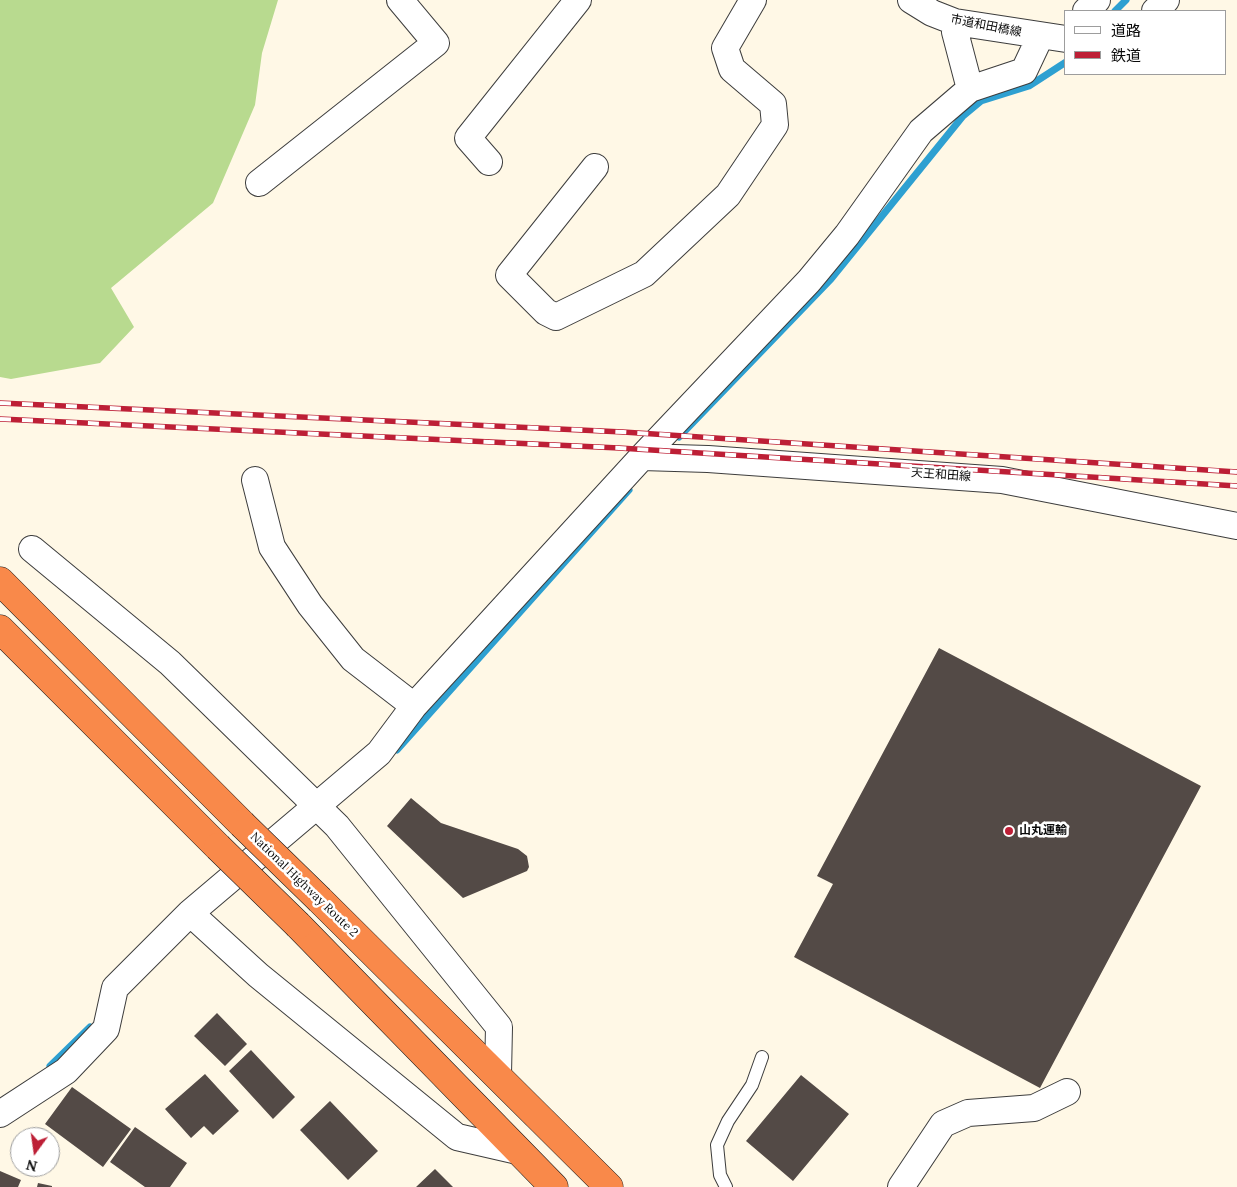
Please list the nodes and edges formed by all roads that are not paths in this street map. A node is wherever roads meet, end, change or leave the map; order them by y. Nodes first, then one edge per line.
1 (400, 0) edge
2 (578, 0) edge
3 (753, 0) edge
4 (911, 0) edge
5 (1097, 0) edge
6 (1166, 0) edge
7 (1087, 10) edge
8 (1156, 10) edge
9 (955, 22) junction
10 (1040, 37) junction
11 (1064, 39) edge
12 (970, 89) junction
13 (489, 162) dead end
14 (595, 167) dead end
15 (259, 182) dead end
16 (643, 457) junction
17 (255, 480) dead end
18 (1237, 526) edge
19 (32, 548) dead end
20 (0, 581) edge
21 (0, 629) edge
22 (414, 706) junction
23 (318, 805) junction
24 (191, 913) junction
25 (762, 1057) dead end
26 (498, 1074) junction
27 (1068, 1092) dead end
28 (0, 1114) edge
29 (518, 1151) junction
30 (554, 1187) edge
31 (610, 1187) edge
32 (726, 1187) edge
33 (901, 1187) edge

1 - 15 street
2 - 13 street
3 - 14 street
4 - 9 street, 市道和田橋線
5 - 7 street
6 - 8 street
9 - 10 street, 市道和田橋線
9 - 12 street
10 - 11 street, 市道和田橋線
10 - 12 street
12 - 16 street
16 - 18 street, 天王和田線
16 - 22 street
17 - 22 street
19 - 23 street
20 - 26 highway, National Highway Route 2, bridge
21 - 29 highway, bridge
22 - 23 street
23 - 24 street
23 - 26 street
24 - 28 street
24 - 29 street
25 - 32 lane
26 - 31 highway, National Highway Route 2
27 - 33 street
29 - 30 highway

